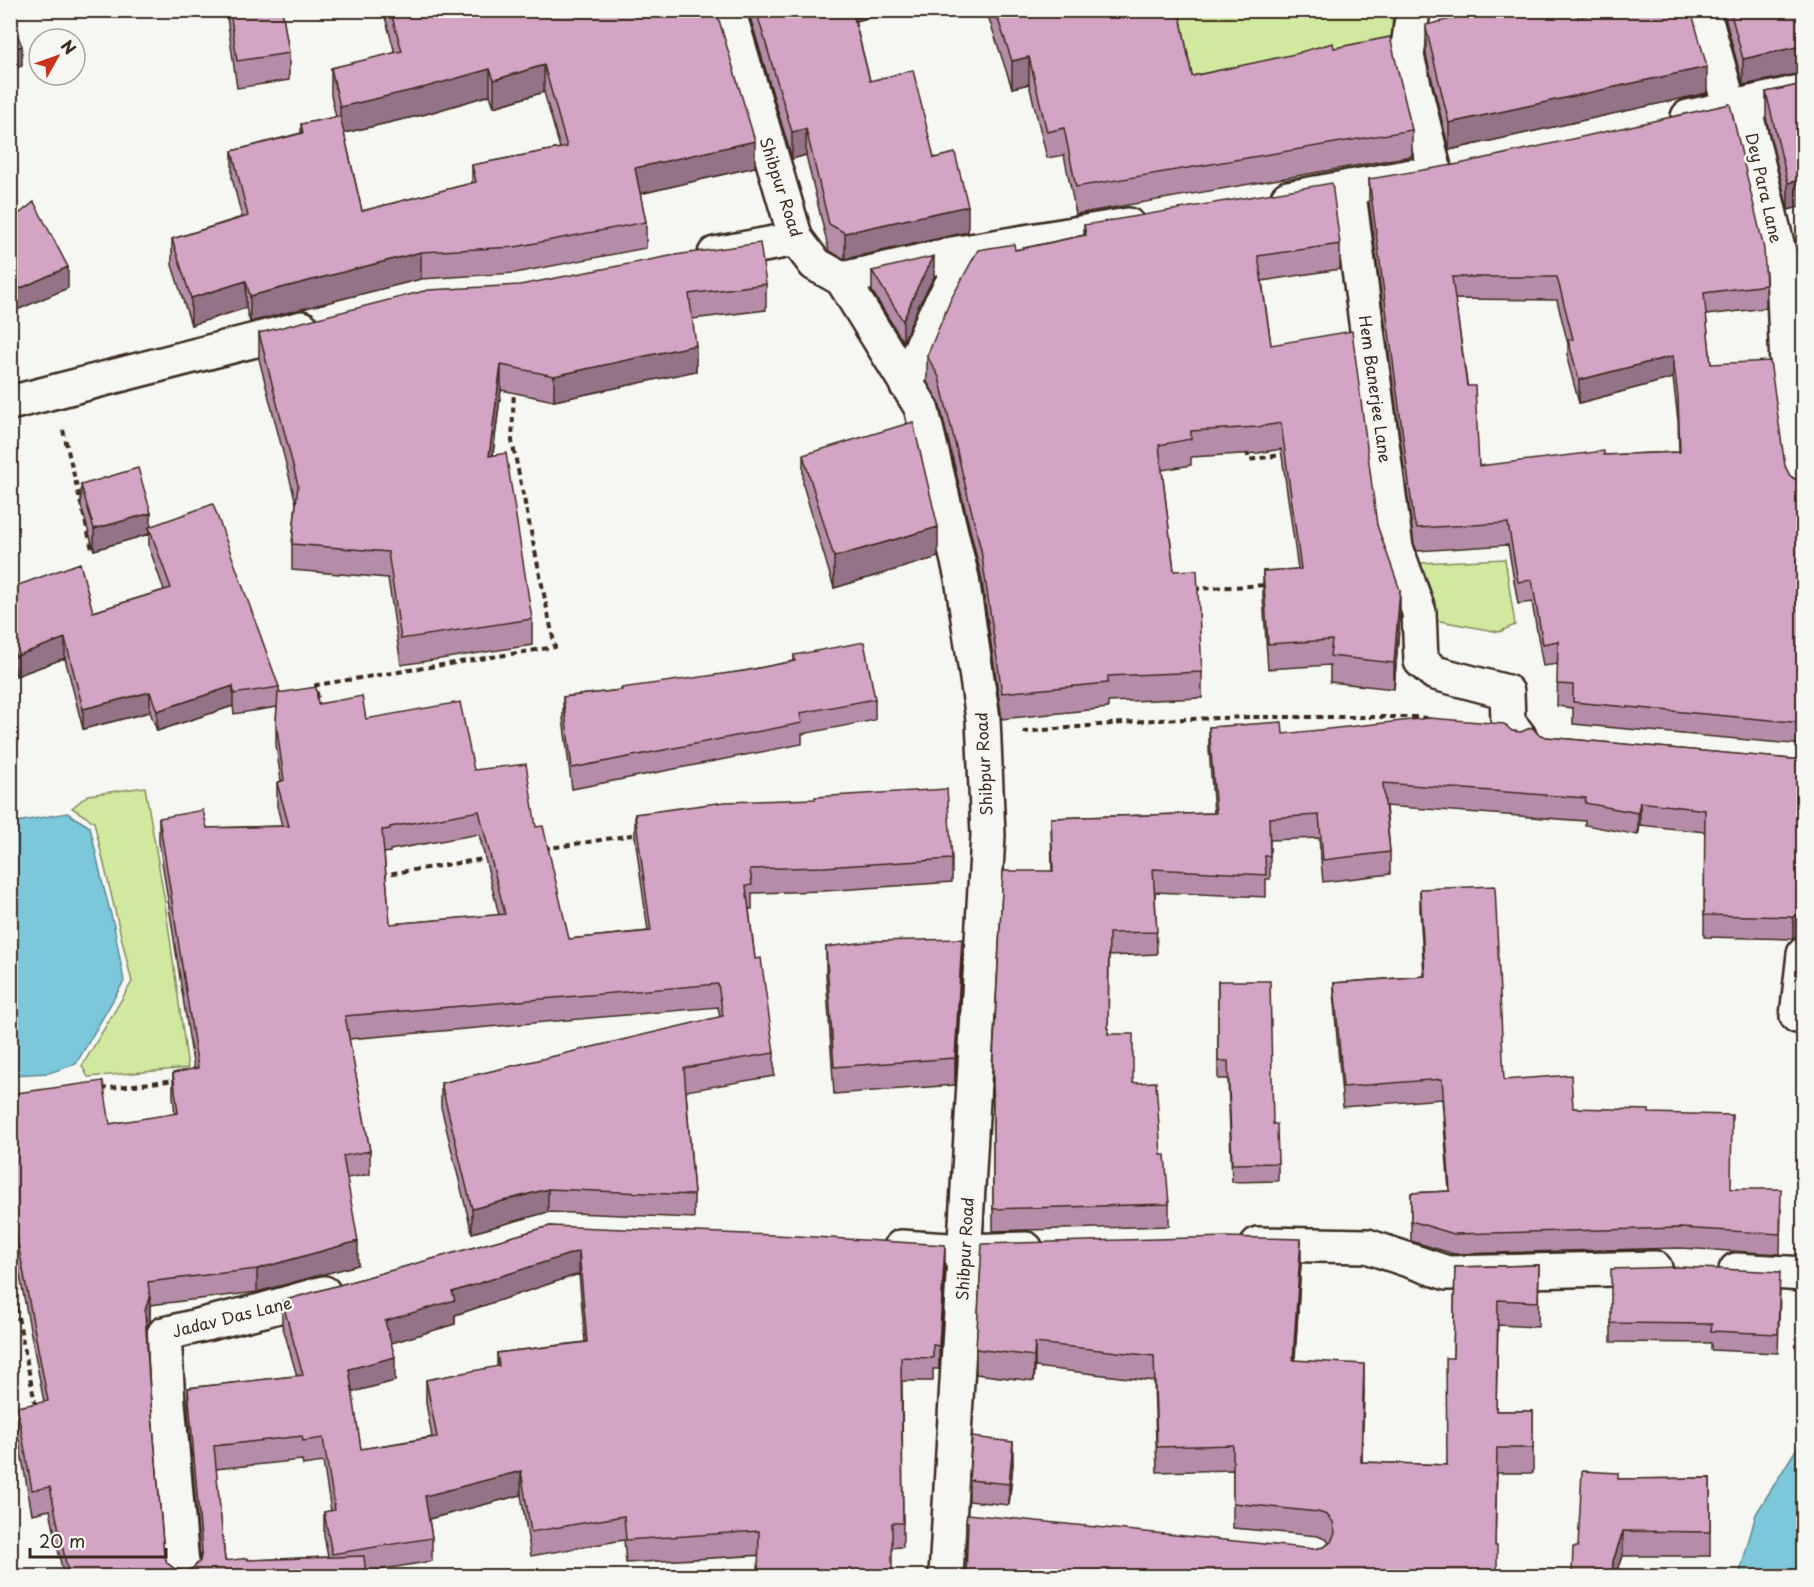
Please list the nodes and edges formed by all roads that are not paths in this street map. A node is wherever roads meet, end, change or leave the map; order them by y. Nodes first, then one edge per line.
1 (728, 10) edge
2 (1413, 10) edge
3 (1703, 10) edge
4 (1803, 91) edge
5 (1737, 107) junction
6 (1661, 123) edge
7 (1348, 187) junction
8 (1256, 203) edge
9 (1156, 220) edge
10 (796, 239) junction
11 (970, 251) junction
12 (692, 259) edge
13 (842, 279) junction
14 (326, 322) edge
15 (906, 384) junction
16 (10, 403) edge
17 (1803, 486) edge
18 (1519, 736) edge
19 (1803, 954) edge
20 (1797, 1016) dead end
21 (1226, 1243) edge
22 (870, 1246) edge
23 (1060, 1248) edge
24 (965, 1251) junction
25 (1803, 1274) edge
26 (355, 1285) edge
27 (183, 1576) edge
28 (946, 1576) edge

1 - 10 street, Shibpur Road
2 - 7 street
3 - 5 street, Dey Para Lane
4 - 5 street
5 - 6 street
5 - 17 street, Dey Para Lane
7 - 8 street
7 - 18 street, Hem Banerjee Lane
9 - 11 street
10 - 12 street
10 - 13 street, Shibpur Road
11 - 13 street
11 - 15 street
13 - 15 street, Shibpur Road
14 - 16 street
15 - 24 street, Shibpur Road
19 - 20 street
21 - 25 street
22 - 24 street
23 - 24 street
24 - 28 street, Shibpur Road
26 - 27 street, Jadav Das Lane

